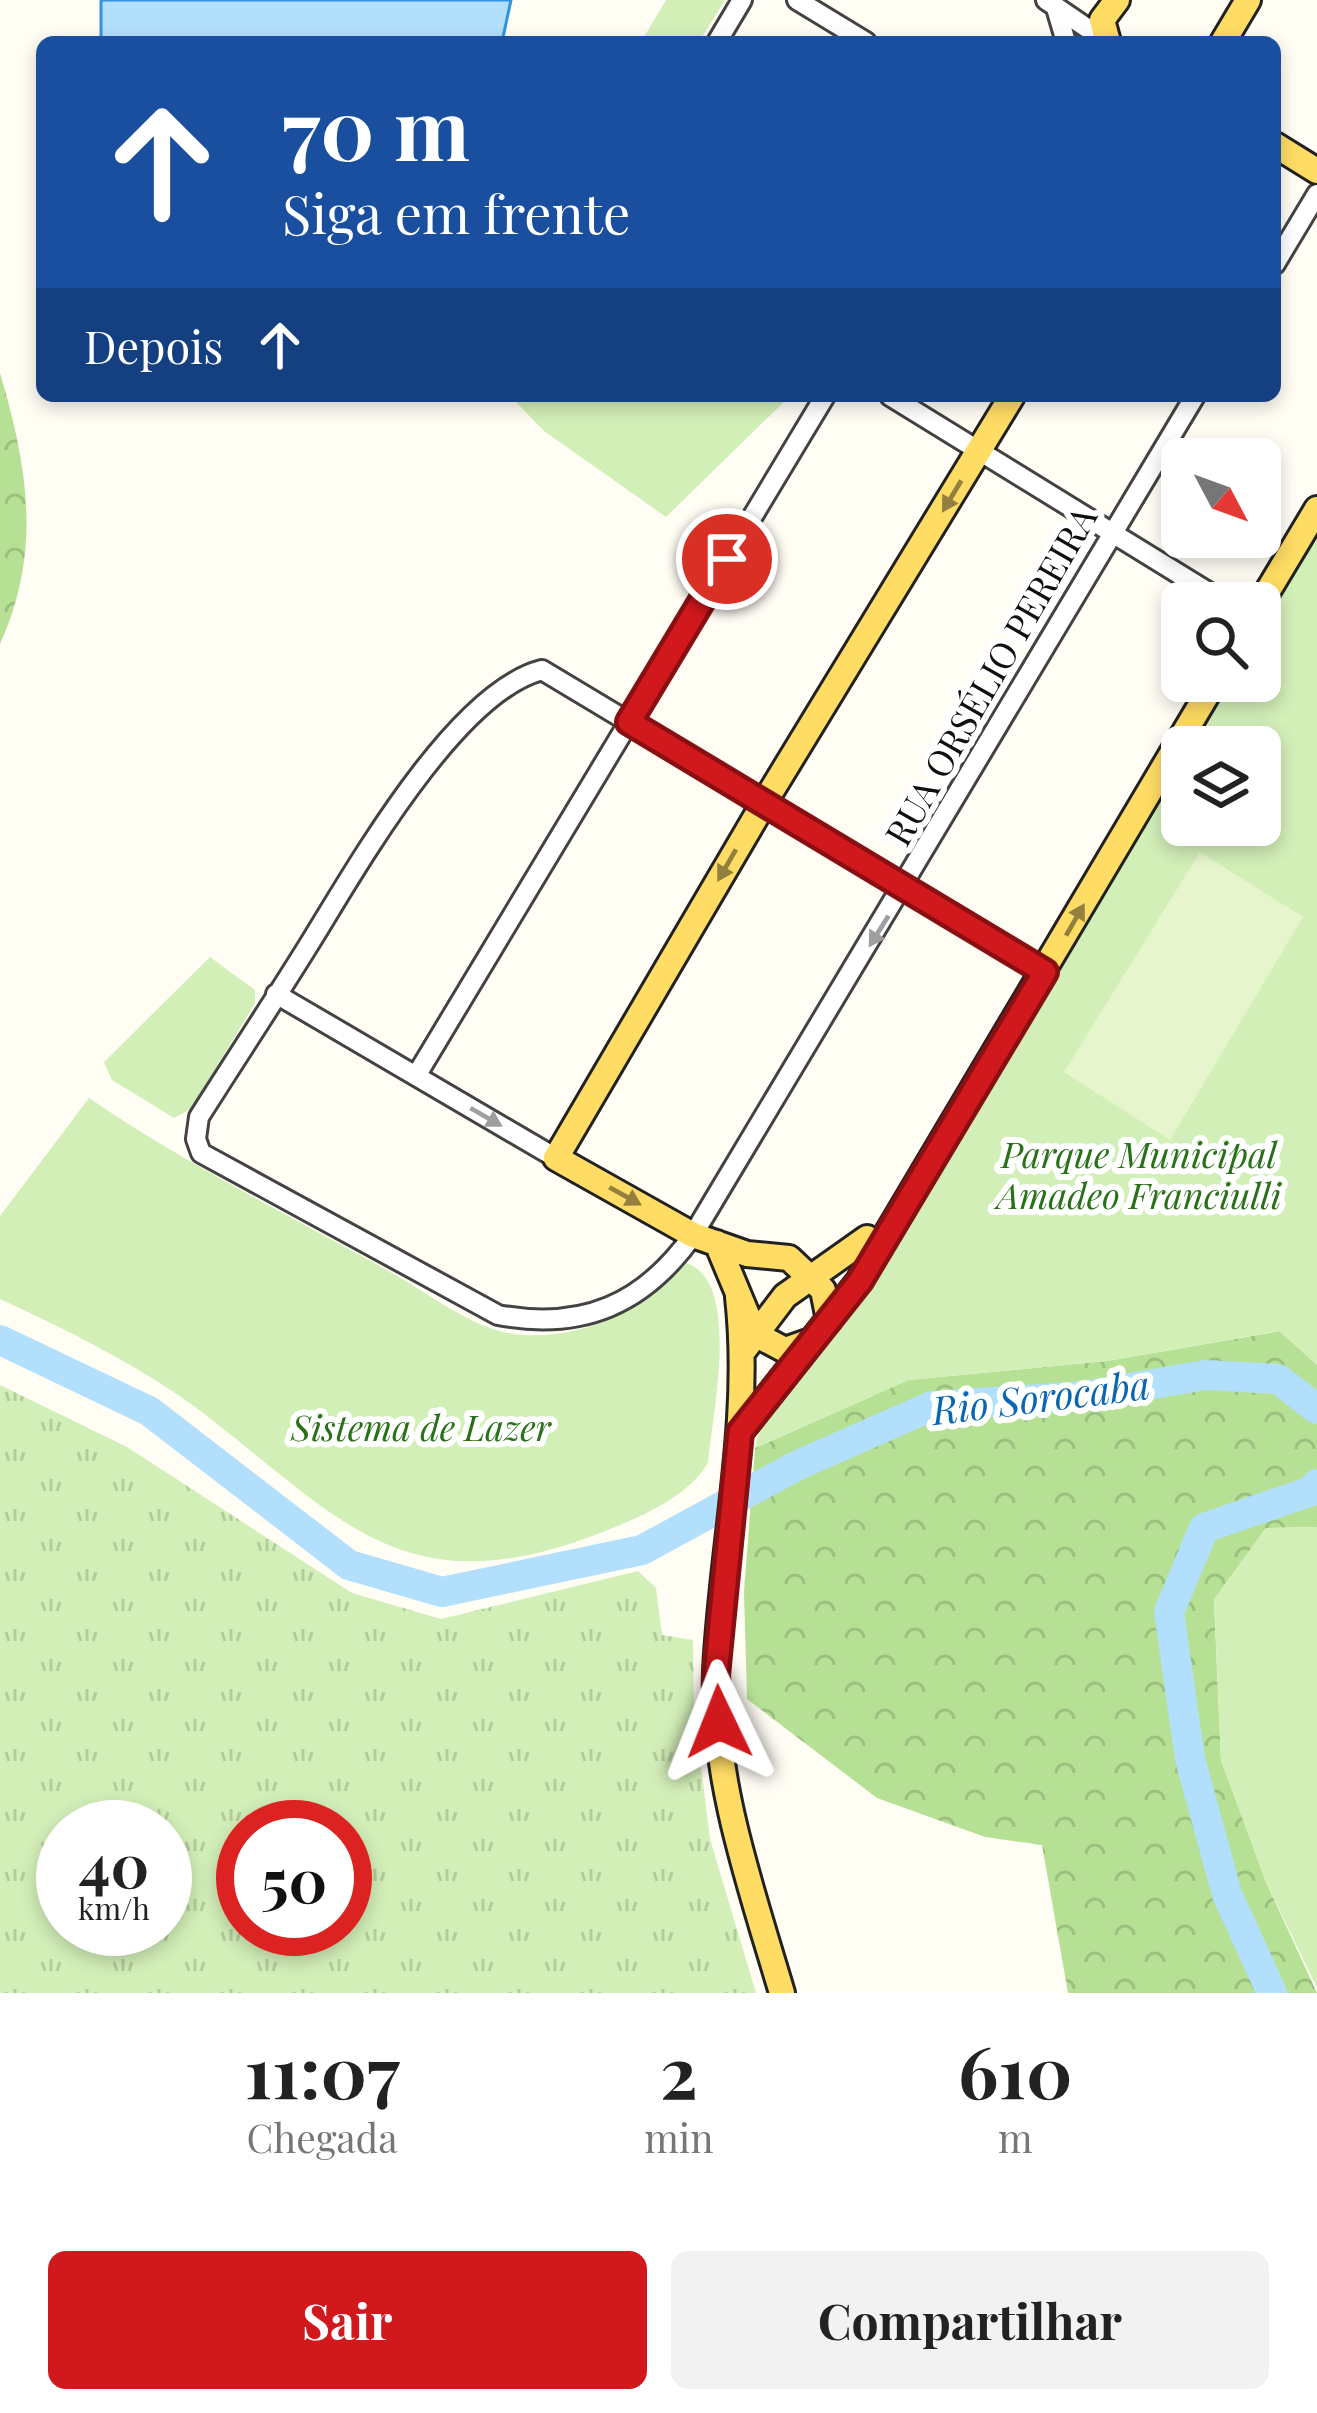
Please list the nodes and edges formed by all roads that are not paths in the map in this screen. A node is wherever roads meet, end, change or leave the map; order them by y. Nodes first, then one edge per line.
1 (742, 0) edge
2 (797, 0) edge
3 (1248, 0) edge
4 (1051, 4) edge
5 (1112, 4) edge
6 (721, 36) edge
7 (856, 36) edge
8 (1064, 36) edge
9 (1098, 36) edge
10 (1106, 36) edge
11 (1227, 36) edge
12 (1281, 150) edge
13 (1317, 171) edge
14 (1317, 194) edge
15 (1281, 254) edge
16 (821, 402) edge
17 (900, 402) edge
18 (1008, 402) edge
19 (1191, 402) edge
20 (980, 450) junction
21 (1317, 508) edge
22 (1113, 532) junction
23 (1193, 582) edge
24 (1273, 582) edge
25 (1203, 702) edge
26 (629, 722) junction
27 (764, 803) junction
28 (905, 889) junction
29 (1045, 972) junction
30 (277, 994) junction
31 (416, 1076) junction
32 (556, 1158) junction
33 (877, 1238) junction
34 (705, 1239) junction
35 (776, 1255) junction
36 (809, 1275) junction
37 (829, 1320) junction
38 (749, 1342) junction
39 (808, 1342) junction
40 (739, 1438) junction
41 (782, 1993) edge

1 - 6 street
2 - 7 street
3 - 11 main road
4 - 5 street
4 - 8 street
4 - 9 street
5 - 10 main road
12 - 13 main road
14 - 15 street
16 - 26 street
17 - 20 street
18 - 20 main road
19 - 22 street, RUA ORSÉLIO PEREIRA
20 - 22 street
20 -> 27 main road
21 - 24 main road
22 - 23 street
22 - 28 street, RUA ORSÉLIO PEREIRA
29 -> 25 main road
26 - 27 street
26 - 30 street
26 - 31 street
27 - 28 street
27 -> 32 main road
28 - 29 street
28 -> 34 street, RUA ORSÉLIO PEREIRA
29 - 33 main road
30 - 31 street
30 - 34 street, RUA ORSÉLIO PEREIRA
31 -> 32 street
32 -> 34 main road
33 - 35 main road
33 - 36 main road
33 - 37 main road
34 - 35 main road
34 - 38 main road
35 - 36 main road
36 - 37 main road
36 - 38 main road
37 - 39 main road
38 - 39 main road
38 - 40 main road
39 - 40 main road
40 - 41 main road

